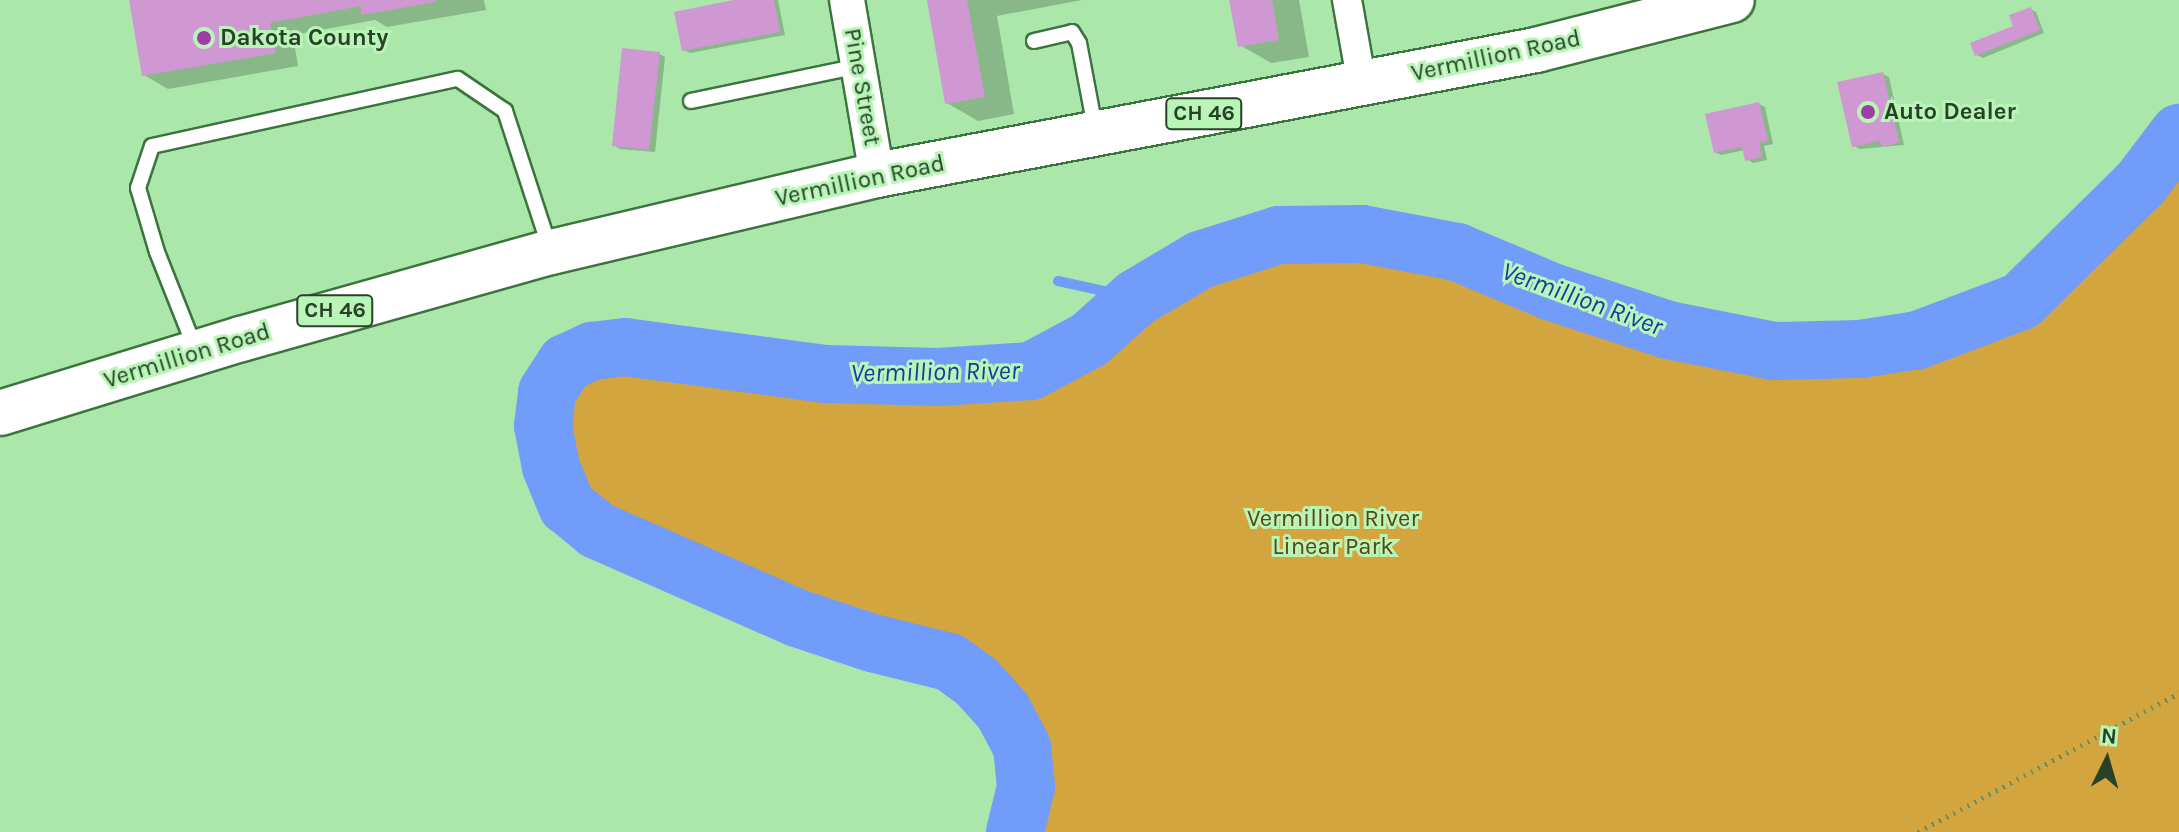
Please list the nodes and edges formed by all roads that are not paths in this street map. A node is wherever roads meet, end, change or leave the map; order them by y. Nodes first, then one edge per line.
1 (847, 0) edge
2 (1347, 0) edge
3 (1732, 0) edge
4 (1034, 41) dead end
5 (858, 66) junction
6 (1362, 84) junction
7 (691, 101) dead end
8 (1096, 134) junction
9 (877, 175) junction
10 (551, 252) junction
11 (197, 352) junction
12 (0, 413) edge

1 - 5 street, Pine Street
2 - 6 street
3 - 6 main road, Vermillion Road / CH 46
4 - 8 lane
5 - 7 lane
5 - 9 street, Pine Street
6 - 8 main road, Vermillion Road / CH 46
8 - 9 main road, Vermillion Road / CH 46
9 - 10 main road, Vermillion Road / CH 46
10 - 11 main road, Vermillion Road / CH 46
10 - 11 lane
11 - 12 main road, Vermillion Road / CH 46

